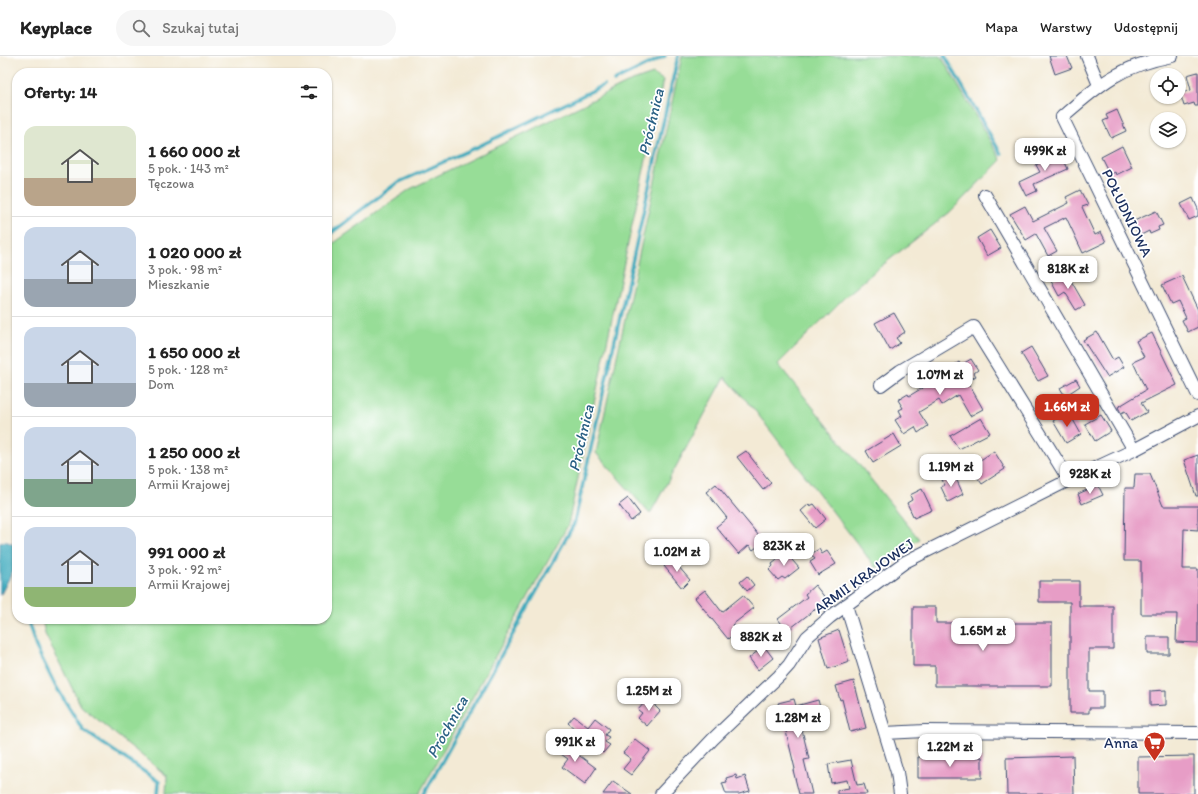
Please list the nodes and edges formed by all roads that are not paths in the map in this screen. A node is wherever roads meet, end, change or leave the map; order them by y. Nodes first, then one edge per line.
1 (1088, 56) edge
2 (1172, 56) edge
3 (1098, 85) junction
4 (985, 195) dead end
5 (881, 385) dead end
6 (1198, 395) edge
7 (1198, 416) edge
8 (1134, 450) junction
9 (1069, 480) junction
10 (846, 605) junction
11 (885, 733) junction
12 (1198, 733) edge
13 (661, 794) edge
14 (900, 794) edge

1 - 3 street
2 - 3 street, POŁUDNIOWA
3 - 6 street, POŁUDNIOWA
4 - 8 street
5 - 9 street
7 - 8 street, ARMII KRAJOWEJ
8 - 9 street, ARMII KRAJOWEJ
9 - 10 street, ARMII KRAJOWEJ
10 - 11 street
10 - 13 street, ARMII KRAJOWEJ
11 - 12 street
11 - 14 street

